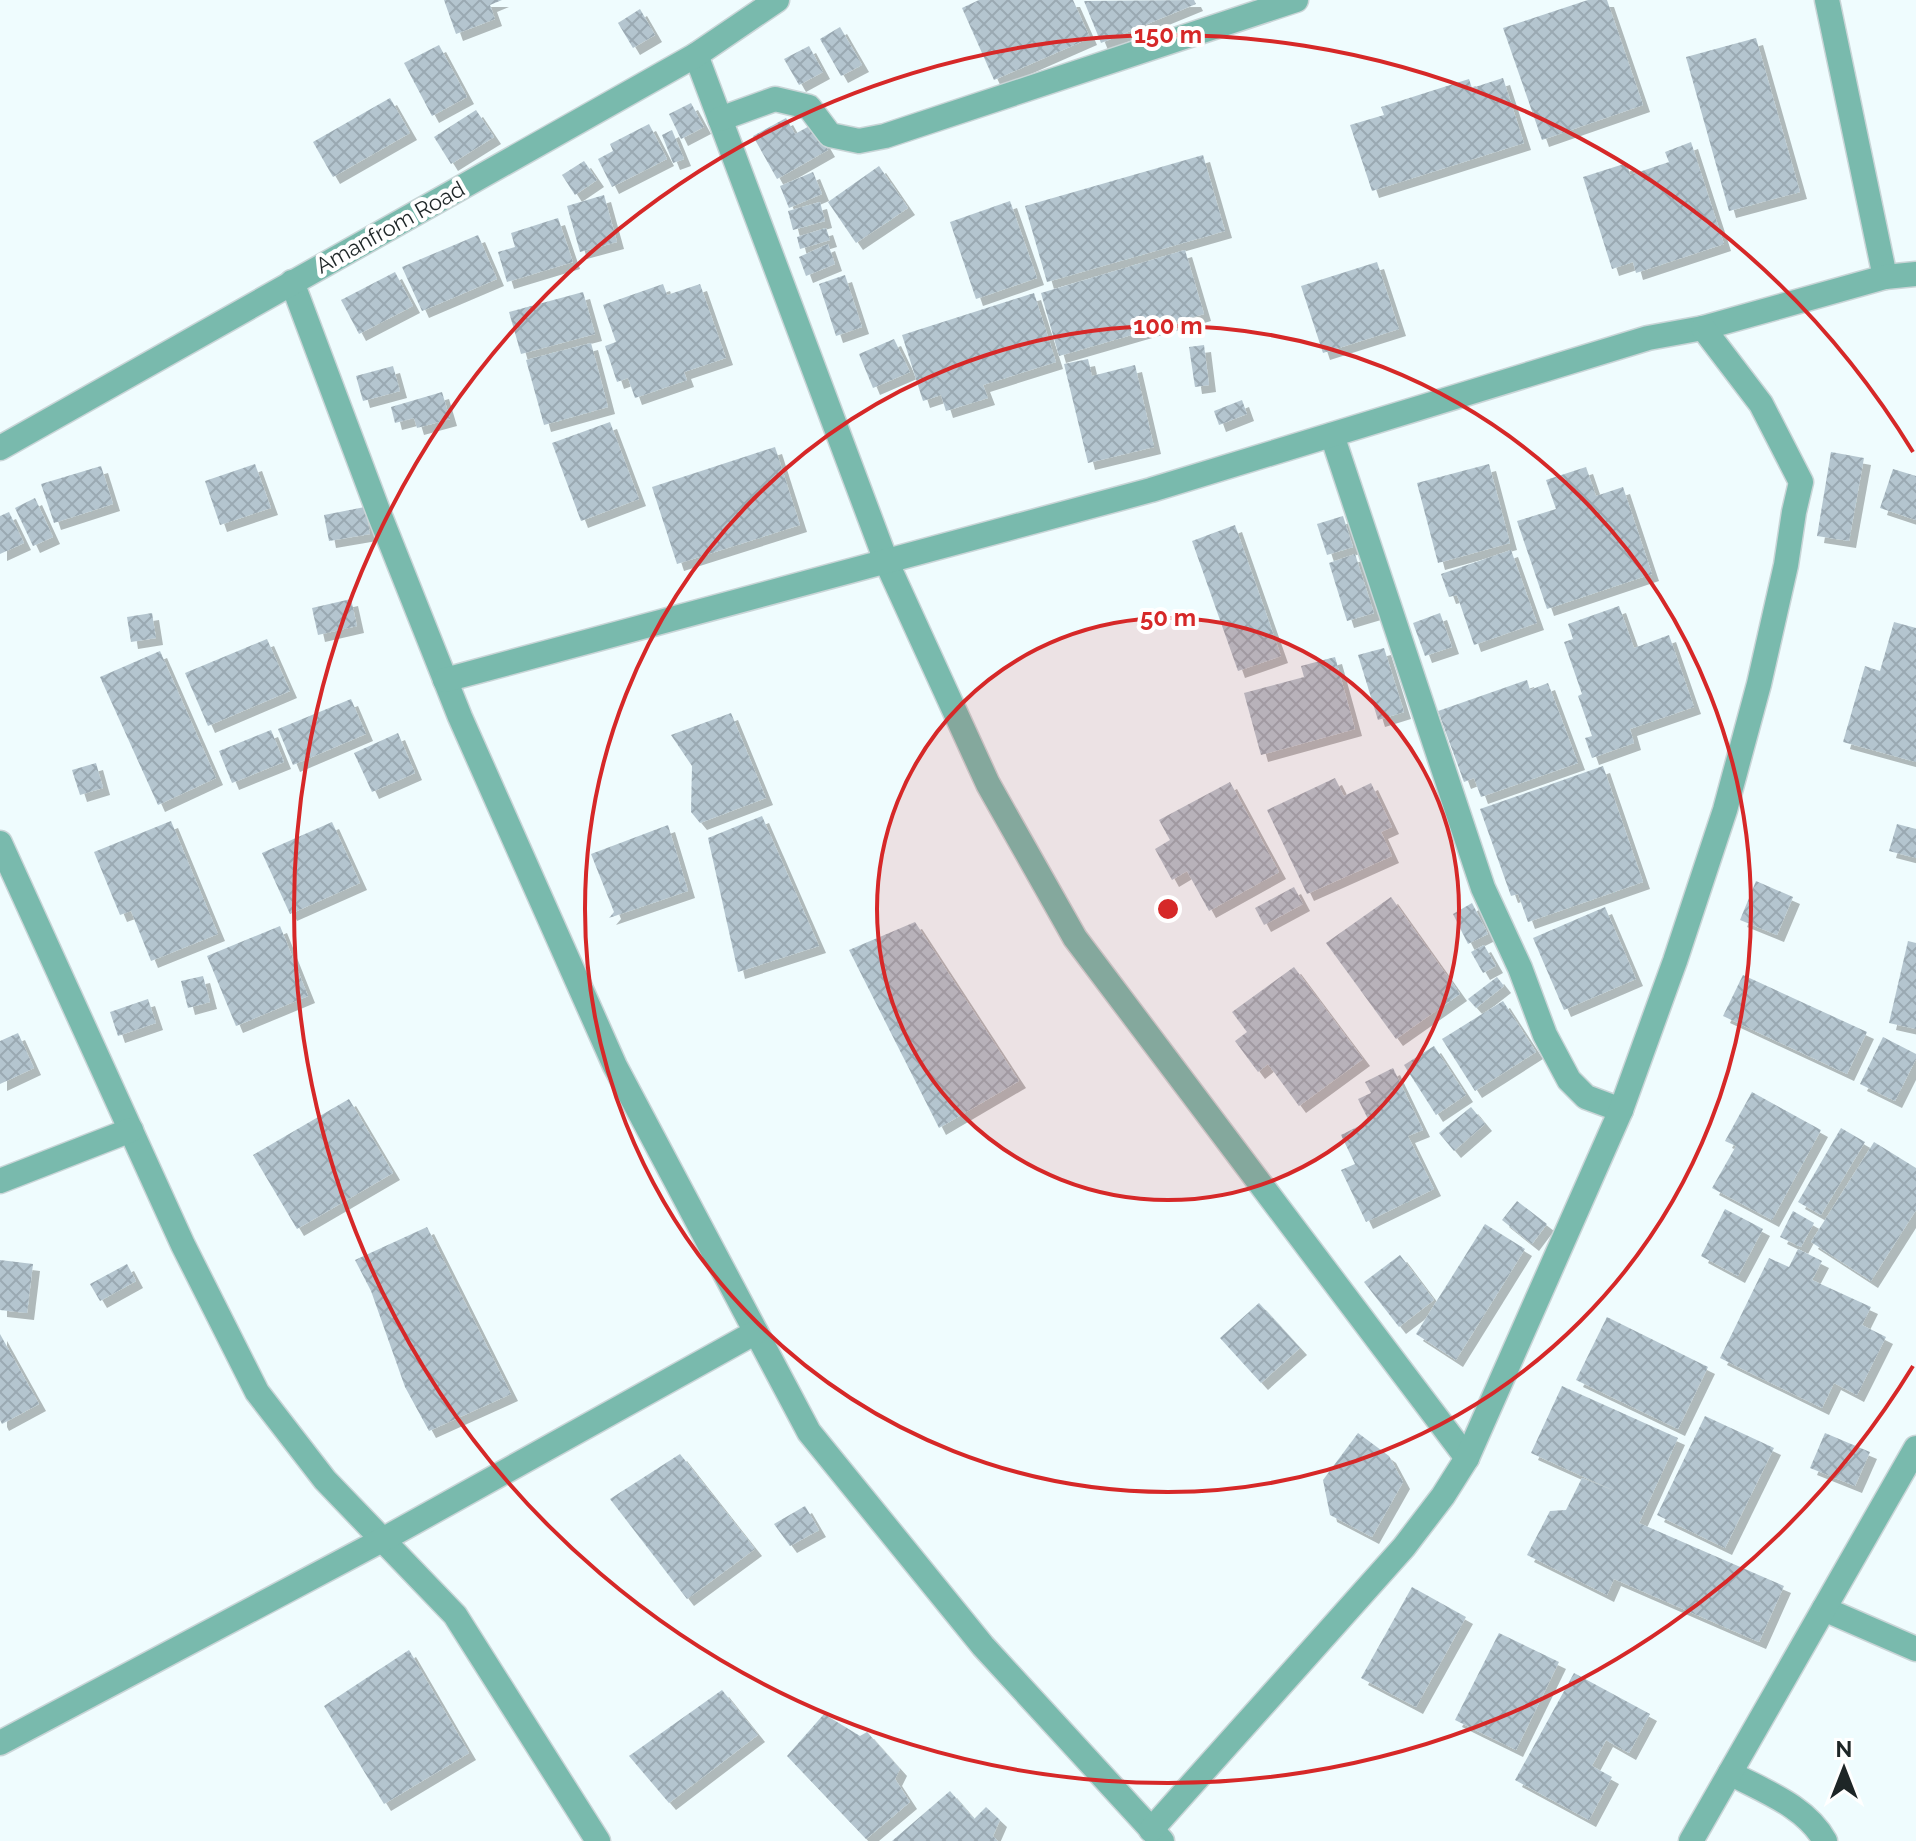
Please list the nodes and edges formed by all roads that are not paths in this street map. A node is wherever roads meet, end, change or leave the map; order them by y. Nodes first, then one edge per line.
1 (777, 0) edge
2 (1296, 0) edge
3 (1827, 0) edge
4 (696, 55) junction
5 (720, 119) junction
6 (1916, 274) edge
7 (1885, 277) junction
8 (292, 282) junction
9 (1703, 328) junction
10 (1332, 435) junction
11 (0, 448) edge
12 (886, 561) junction
13 (445, 680) junction
14 (0, 843) edge
15 (1621, 1110) junction
16 (131, 1130) junction
17 (0, 1181) edge
18 (756, 1332) junction
19 (1916, 1448) edge
20 (1467, 1458) junction
21 (384, 1539) junction
22 (1824, 1609) junction
23 (1916, 1649) edge
24 (0, 1743) edge
25 (1730, 1773) junction
26 (1157, 1835) edge
27 (598, 1841) edge
28 (1691, 1841) edge
29 (1825, 1841) edge

1 - 4 street, Amanfrom Road
2 - 5 street
3 - 7 street
4 - 5 street
4 - 8 street, Amanfrom Road
5 - 12 street
6 - 7 street
7 - 9 street
8 - 11 street, Amanfrom Road
8 - 13 street
9 - 10 street
9 - 15 street
10 - 12 street
10 - 15 street
12 - 13 street
12 - 20 street
13 - 18 street
14 - 16 street
15 - 20 street
16 - 17 street
16 - 21 street
18 - 21 street
18 - 26 street
19 - 22 street
20 - 26 street
21 - 24 street
21 - 27 street
22 - 23 street
22 - 25 street
25 - 28 street
25 - 29 street

